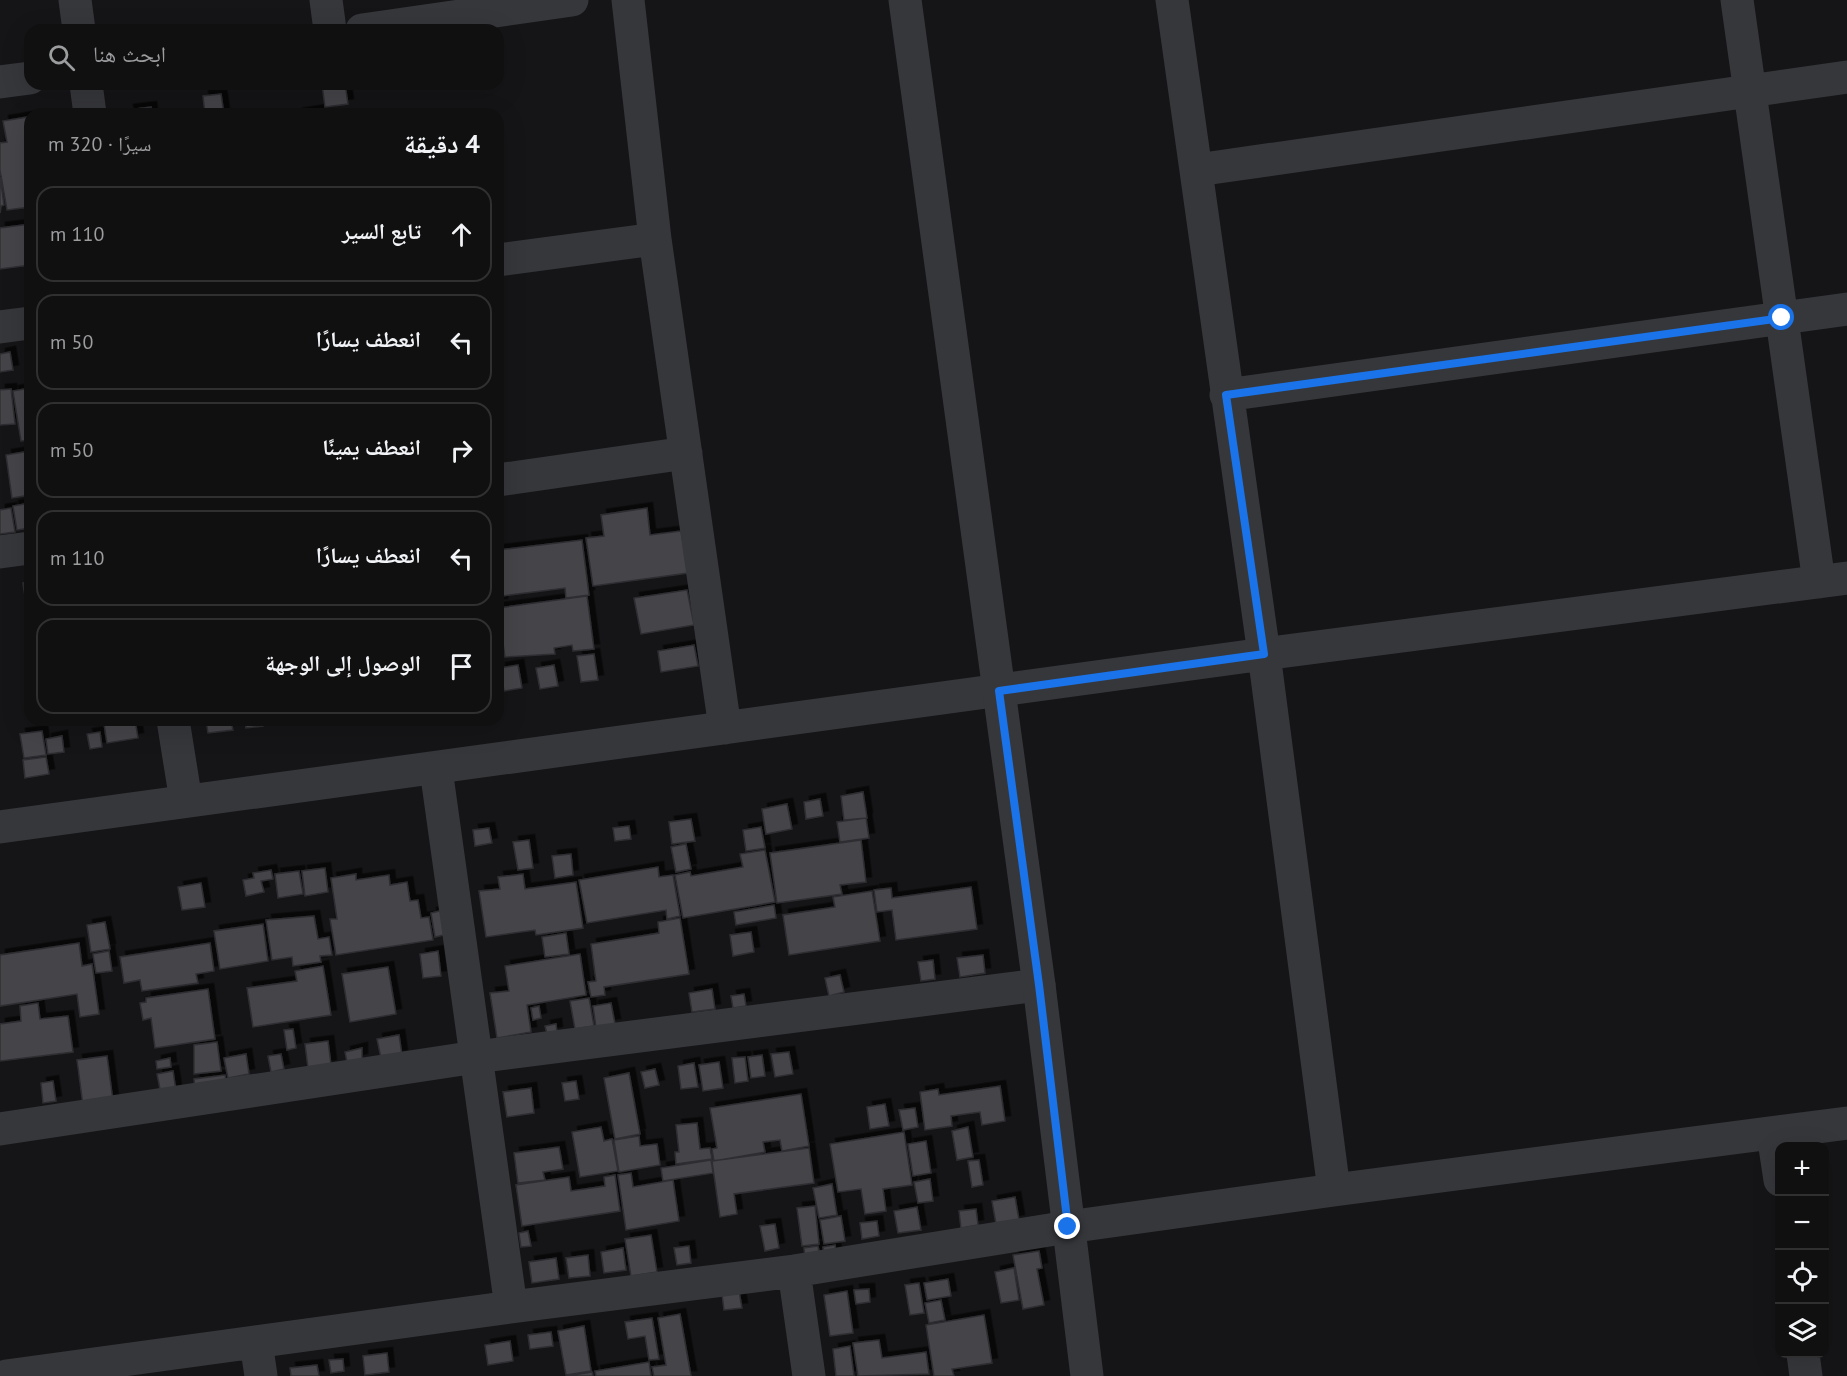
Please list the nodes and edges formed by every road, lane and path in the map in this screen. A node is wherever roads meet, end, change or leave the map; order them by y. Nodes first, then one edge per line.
1 (75, 0) edge
2 (326, 0) edge
3 (572, 0) edge
4 (628, 0) edge
5 (905, 0) edge
6 (1172, 0) edge
7 (1737, 0) edge
8 (78, 24) edge
9 (329, 24) edge
10 (404, 24) edge
11 (1847, 77) edge
12 (24, 79) edge
13 (0, 82) edge
14 (87, 90) edge
15 (1750, 90) junction
16 (89, 108) edge
17 (1197, 170) junction
18 (655, 239) junction
19 (504, 259) edge
20 (1847, 309) edge
21 (1782, 318) junction
22 (24, 324) edge
23 (0, 327) edge
24 (1226, 395) junction
25 (686, 453) junction
26 (504, 479) edge
27 (24, 549) edge
28 (0, 552) edge
29 (1833, 580) edge
30 (1264, 654) junction
31 (999, 691) junction
32 (174, 726) edge
33 (725, 728) junction
34 (436, 769) junction
35 (186, 801) junction
36 (0, 827) edge
37 (1039, 985) junction
38 (476, 1057) junction
39 (1847, 1123) edge
40 (0, 1129) edge
41 (1773, 1134) junction
42 (1775, 1149) edge
43 (1334, 1190) junction
44 (1068, 1227) junction
45 (794, 1271) junction
46 (511, 1307) junction
47 (256, 1342) junction
48 (1804, 1358) edge
49 (0, 1367) edge
50 (1, 1376) edge
51 (6, 1376) edge
52 (261, 1376) edge
53 (809, 1376) edge
54 (1087, 1376) edge
55 (1806, 1376) edge

1 - 8 street
2 - 9 street
3 - 10 street
4 - 18 street
5 - 31 street
6 - 17 street
7 - 15 street
11 - 15 street
12 - 13 street
14 - 16 street
15 - 17 street
15 - 21 street
17 - 24 street
18 - 19 street
18 - 25 street
20 - 21 street
21 - 24 street
21 - 29 street
22 - 23 street
24 - 30 street
25 - 26 street
25 - 33 street
27 - 28 street
29 - 30 street
30 - 31 street
30 - 43 street
31 - 33 street
31 - 37 street
32 - 35 street
33 - 34 street
34 - 35 street
34 - 38 street
35 - 36 street
37 - 38 street
37 - 44 street
38 - 40 street
38 - 46 street
39 - 41 street
41 - 42 street
41 - 43 street
43 - 44 street
44 - 45 street
44 - 54 street
45 - 46 street
45 - 53 street
46 - 47 street
47 - 51 street
47 - 52 street
48 - 55 street
49 - 50 street

